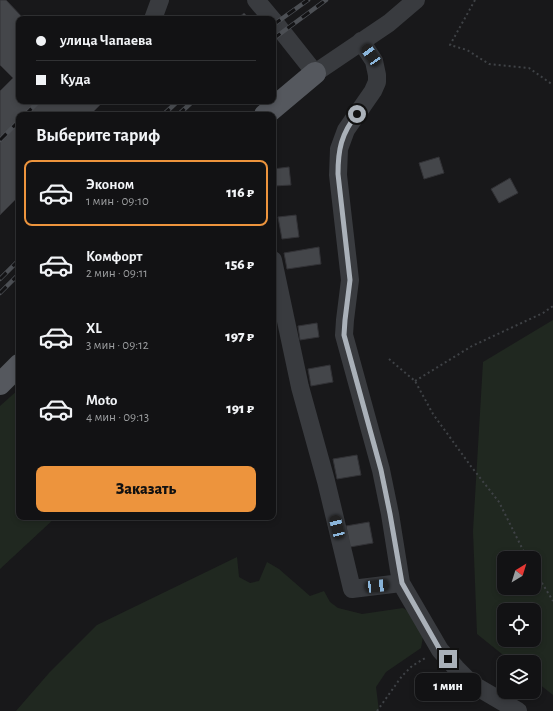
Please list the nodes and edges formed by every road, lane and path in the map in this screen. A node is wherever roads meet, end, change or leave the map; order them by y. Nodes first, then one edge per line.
1 (160, 0) edge
2 (416, 0) edge
3 (475, 0) edge
4 (154, 16) edge
5 (276, 21) edge
6 (361, 41) junction
7 (315, 73) junction
8 (553, 85) edge
9 (269, 112) edge
10 (276, 274) edge
11 (553, 306) edge
12 (389, 359) dead end
13 (16, 370) edge
14 (415, 380) junction
15 (0, 384) edge
16 (524, 551) edge
17 (541, 581) edge
18 (402, 583) junction
19 (553, 601) edge
20 (440, 650) junction
21 (377, 711) edge
22 (518, 711) edge

1 - 4 street
2 - 6 street
3 - 8 path
5 - 7 street
6 - 7 street
6 - 18 street
7 - 9 main road
10 - 18 street
11 - 14 path
12 - 14 path
13 - 15 main road
14 - 16 path
17 - 19 path
18 - 20 street
20 - 21 path
20 - 22 street

